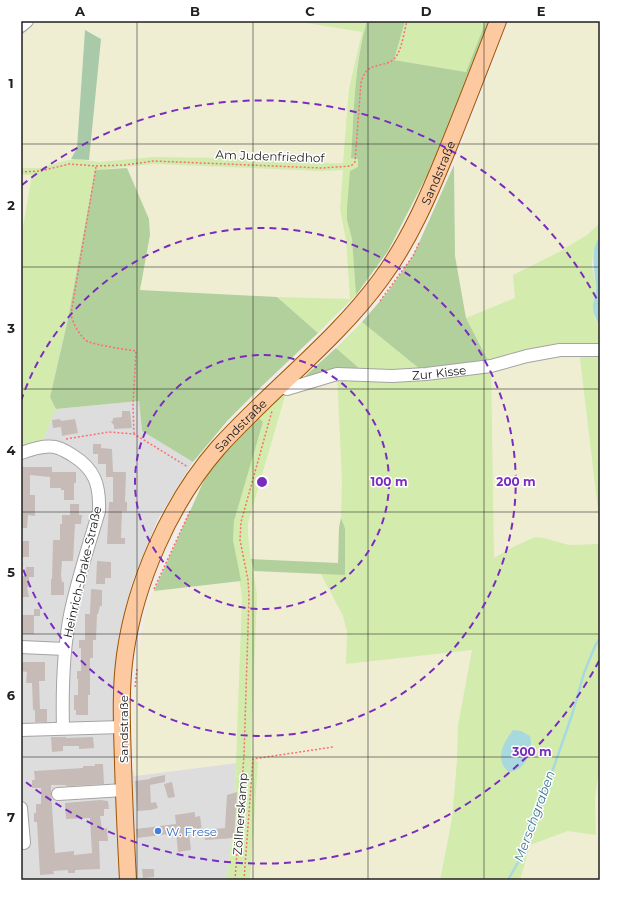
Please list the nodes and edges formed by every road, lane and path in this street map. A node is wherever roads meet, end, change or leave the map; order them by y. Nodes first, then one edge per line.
1 (27, 21) edge
2 (407, 21) edge
3 (498, 21) edge
4 (21, 26) edge
5 (96, 166) junction
6 (21, 172) edge
7 (596, 350) edge
8 (279, 386) junction
9 (273, 407) dead end
10 (134, 434) junction
11 (55, 447) junction
12 (21, 453) edge
13 (198, 473) junction
14 (190, 511) dead end
15 (154, 591) dead end
16 (21, 647) edge
17 (65, 649) junction
18 (137, 663) dead end
19 (135, 692) dead end
20 (122, 727) junction
21 (63, 728) junction
22 (21, 730) edge
23 (333, 747) dead end
24 (124, 790) junction
25 (58, 794) dead end
26 (21, 808) edge
27 (24, 844) dead end
28 (128, 880) edge
29 (235, 880) edge
30 (244, 880) edge

1 - 4 street
2 - 5 path, Am Judenfriedhof
3 - 8 main road, Sandstraße
5 - 6 path, Am Judenfriedhof
5 - 10 path
7 - 8 street, Zur Kisse
8 - 13 main road, Sandstraße
9 - 29 path
10 - 11 path
10 - 13 path
11 - 12 street
11 - 17 street, Heinrich-Drake-Straße
13 - 20 main road, Sandstraße
14 - 15 path
16 - 17 street
17 - 21 street, Heinrich-Drake-Straße
18 - 19 path
20 - 21 street
20 - 24 main road, Sandstraße
21 - 22 street
23 - 30 path, Zöllnerskamp
24 - 25 street
24 - 28 main road, Sandstraße
26 - 27 street

